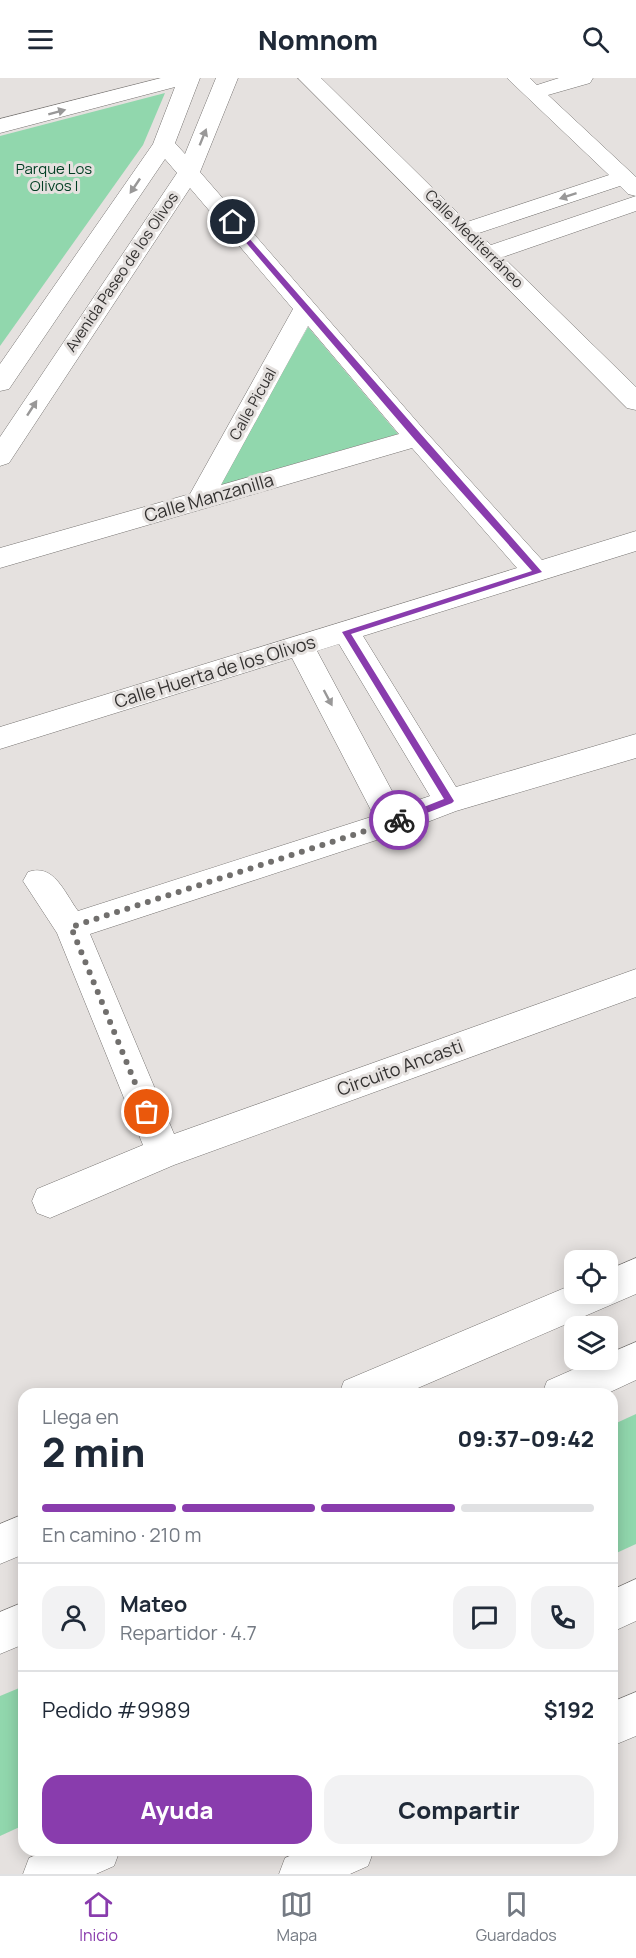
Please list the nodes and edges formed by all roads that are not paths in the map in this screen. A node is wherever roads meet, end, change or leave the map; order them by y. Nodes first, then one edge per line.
1 (188, 78) edge
2 (227, 78) edge
3 (309, 78) edge
4 (518, 78) edge
5 (582, 78) edge
6 (535, 92) junction
7 (0, 126) edge
8 (164, 144) junction
9 (189, 172) junction
10 (630, 184) edge
11 (636, 203) edge
12 (465, 230) junction
13 (489, 254) junction
14 (306, 307) junction
15 (0, 383) edge
16 (636, 402) edge
17 (417, 438) junction
18 (0, 457) edge
19 (200, 500) junction
20 (636, 541) edge
21 (0, 558) edge
22 (537, 572) junction
23 (346, 632) junction
24 (300, 646) junction
25 (0, 738) edge
26 (636, 746) edge
27 (449, 801) junction
28 (393, 822) junction
29 (39, 881) dead end
30 (71, 927) junction
31 (636, 983) edge
32 (164, 1153) junction
33 (50, 1201) dead end
34 (636, 1276) edge
35 (618, 1284) edge
36 (570, 1304) edge
37 (636, 1361) edge
38 (372, 1388) edge
39 (575, 1388) edge
40 (18, 1537) edge
41 (0, 1545) edge
42 (636, 1600) edge
43 (618, 1608) edge
44 (18, 1626) edge
45 (0, 1633) edge
46 (636, 1713) edge
47 (618, 1722) edge
48 (85, 1856) edge
49 (339, 1856) edge
50 (45, 1874) edge
51 (301, 1874) edge

7 -> 1 street
1 - 8 street
9 -> 2 street, Avenida Paseo de los Olivos
3 - 12 street, Calle Mediterráneo
4 - 6 street
5 - 6 street
6 - 10 street
8 - 9 street
8 -> 15 street
9 - 14 street
18 -> 9 street, Avenida Paseo de los Olivos
10 -> 12 street
11 - 13 street
12 - 13 street, Calle Mediterráneo
13 - 16 street, Calle Mediterráneo
14 - 17 street
14 - 19 street, Calle Picual
17 - 19 street, Calle Manzanilla
17 - 22 street
19 - 21 street, Calle Manzanilla
20 - 22 street, Calle Huerta de los Olivos
22 - 23 street, Calle Huerta de los Olivos
23 - 24 street, Calle Huerta de los Olivos
23 - 27 street
24 - 25 street, Calle Huerta de los Olivos
24 -> 28 street
26 - 27 street
27 - 28 street
28 - 30 street
29 - 30 street
30 - 32 street
31 - 32 street, Circuito Ancasti
32 - 33 street, Circuito Ancasti
34 - 35 street
36 - 38 street
37 - 39 street
40 - 41 street
42 - 43 street
44 - 45 street
46 - 47 street
48 - 50 street
49 - 51 street

